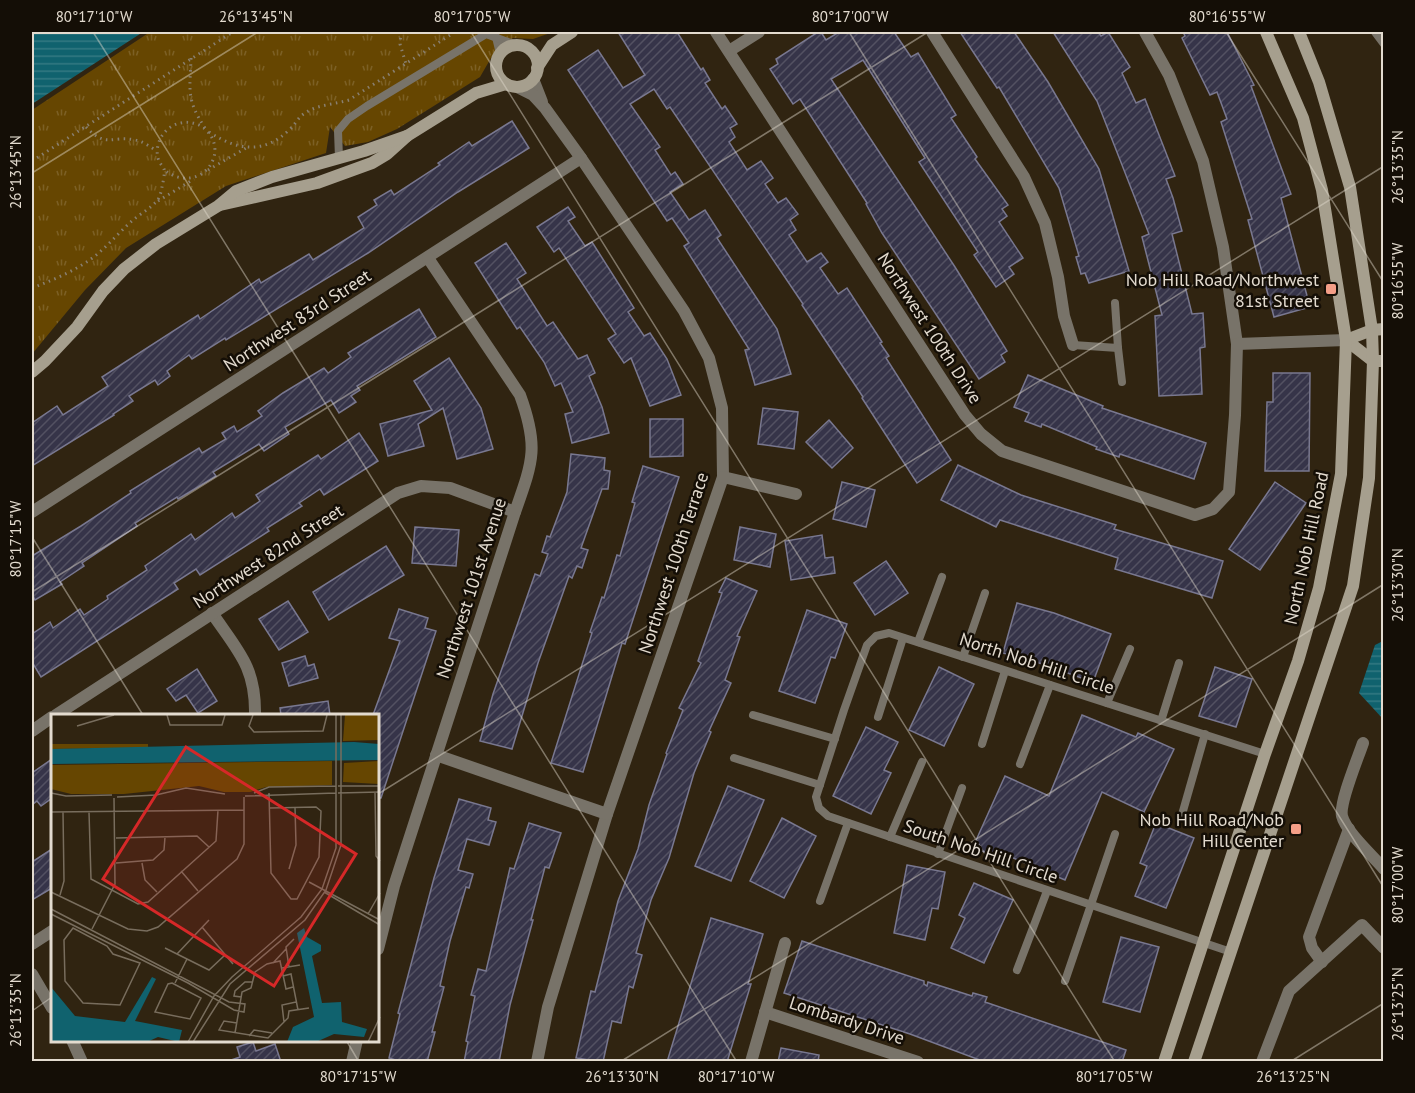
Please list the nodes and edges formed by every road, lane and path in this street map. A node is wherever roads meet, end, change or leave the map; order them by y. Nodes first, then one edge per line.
1 (233, 32) edge
2 (401, 32) edge
3 (455, 32) edge
4 (716, 32) edge
5 (759, 32) edge
6 (932, 32) edge
7 (1145, 32) edge
8 (1266, 32) edge
9 (1299, 32) edge
10 (1375, 32) edge
11 (496, 37) junction
12 (563, 37) edge
13 (1383, 45) edge
14 (524, 48) junction
15 (729, 51) junction
16 (191, 58) junction
17 (498, 60) junction
18 (406, 64) junction
19 (535, 74) junction
20 (511, 85) junction
21 (476, 93) junction
22 (545, 108) junction
23 (86, 127) junction
24 (206, 130) junction
25 (407, 136) junction
26 (246, 148) junction
27 (157, 151) junction
28 (339, 158) junction
29 (581, 158) junction
30 (32, 161) edge
31 (165, 170) junction
32 (206, 171) junction
33 (195, 178) junction
34 (157, 202) junction
35 (218, 206) junction
36 (428, 258) junction
37 (32, 288) edge
38 (1115, 303) dead end
39 (1378, 330) edge
40 (1346, 340) junction
41 (1237, 344) junction
42 (1073, 345) joint
43 (1118, 348) junction
44 (1378, 361) edge
45 (32, 372) edge
46 (1122, 382) dead end
47 (723, 477) junction
48 (796, 494) dead end
49 (32, 512) edge
50 (515, 512) junction
51 (942, 577) dead end
52 (985, 593) dead end
53 (212, 613) junction
54 (903, 638) junction
55 (918, 642) junction
56 (1130, 649) dead end
57 (963, 657) junction
58 (1179, 663) dead end
59 (1005, 670) junction
60 (1050, 685) junction
61 (1107, 703) junction
62 (844, 711) joint
63 (57, 714) edge
64 (255, 714) edge
65 (753, 715) dead end
66 (878, 717) dead end
67 (51, 718) edge
68 (1161, 721) junction
69 (32, 731) edge
70 (1205, 734) junction
71 (835, 739) junction
72 (1363, 743) dead end
73 (982, 744) dead end
74 (1265, 754) junction
75 (436, 755) junction
76 (734, 758) dead end
77 (922, 762) dead end
78 (1020, 765) dead end
79 (820, 785) junction
80 (962, 788) dead end
81 (607, 814) junction
82 (1181, 818) dead end
83 (848, 823) junction
84 (1349, 829) junction
85 (1115, 834) dead end
86 (890, 837) junction
87 (938, 854) junction
88 (1383, 869) edge
89 (1047, 891) junction
90 (820, 901) dead end
91 (1090, 905) junction
92 (51, 932) edge
93 (380, 941) edge
94 (785, 943) dead end
95 (32, 944) edge
96 (1204, 944) junction
97 (1383, 948) edge
98 (1231, 952) junction
99 (1322, 962) junction
100 (1017, 970) dead end
101 (32, 974) edge
102 (1065, 981) dead end
103 (51, 1006) edge
104 (765, 1012) junction
105 (72, 1042) edge
106 (357, 1042) edge
107 (82, 1062) edge
108 (352, 1062) edge
109 (537, 1062) edge
110 (751, 1062) edge
111 (918, 1062) edge
112 (1164, 1062) edge
113 (1194, 1062) edge
114 (1262, 1062) edge

1 - 16 path
2 - 18 path
3 - 18 path
4 - 15 street, Northwest 100th Drive
5 - 15 street
6 - 42 street
7 - 41 street
8 - 40 main road, North Nob Hill Road
9 - 39 main road
10 - 13 lane
11 - 14 lane
11 - 17 lane
11 - 28 lane
12 - 14 main road
12 - 19 main road
14 - 17 main road
14 - 19 main road
15 - 41 street, Northwest 100th Drive
16 - 23 path
16 - 24 path
17 - 20 main road
17 - 21 main road
18 - 26 path
19 - 20 main road
19 - 22 street, Northwest 100th Terrace
20 - 21 main road
20 - 22 street, Northwest 100th Terrace
21 - 25 main road
22 - 29 street, Northwest 100th Terrace
23 - 27 path
23 - 30 path
24 - 26 path
24 - 27 path
24 - 32 path
25 - 28 main road
25 - 35 main road
26 - 32 path
27 - 31 path
28 - 35 main road
29 - 36 street, Northwest 83rd Street
29 - 47 street, Northwest 100th Terrace
31 - 33 path
31 - 34 path
32 - 33 path
33 - 34 path
34 - 37 path
35 - 45 main road
36 - 49 street, Northwest 83rd Street
36 - 50 street, Northwest 101st Avenue
38 - 43 lane
39 - 40 main road
39 - 44 main road
40 - 41 street
40 - 44 main road
40 - 74 main road, North Nob Hill Road
42 - 43 lane
43 - 46 lane
44 - 98 main road
47 - 48 street
47 - 81 street, Northwest 100th Terrace
50 - 53 street, Northwest 82nd Street
50 - 75 street, Northwest 101st Avenue
51 - 55 lane
52 - 57 lane
53 - 63 street, Northwest 82nd Street
53 - 64 street
54 - 55 lane, North Nob Hill Circle
54 - 62 lane, North Nob Hill Circle
54 - 66 lane
55 - 57 lane, North Nob Hill Circle
56 - 61 lane
57 - 59 lane, North Nob Hill Circle
58 - 68 lane
59 - 60 lane, North Nob Hill Circle
59 - 73 lane
60 - 61 lane, North Nob Hill Circle
60 - 78 lane
61 - 68 lane, North Nob Hill Circle
62 - 71 lane, South Nob Hill Circle
65 - 71 lane
67 - 69 street, Northwest 82nd Street
68 - 70 lane, North Nob Hill Circle
70 - 74 lane, North Nob Hill Circle
70 - 82 lane
71 - 79 lane, South Nob Hill Circle
72 - 84 street
74 - 96 main road, North Nob Hill Road
75 - 81 street
75 - 93 street, Northwest 101st Avenue
76 - 79 lane
77 - 86 lane
79 - 83 lane, South Nob Hill Circle
80 - 87 lane
81 - 109 street, Northwest 100th Terrace
83 - 86 lane, South Nob Hill Circle
83 - 90 lane
84 - 88 street
84 - 99 street
85 - 91 lane
86 - 87 lane, South Nob Hill Circle
87 - 89 lane, South Nob Hill Circle
89 - 91 lane, South Nob Hill Circle
89 - 100 lane
91 - 96 lane, South Nob Hill Circle
91 - 102 lane
92 - 95 street
94 - 104 street, Lombardy Drive
96 - 98 lane, South Nob Hill Circle
96 - 112 main road, North Nob Hill Road
97 - 99 street
98 - 113 main road
99 - 114 street
101 - 103 street
104 - 110 street, Lombardy Drive
104 - 111 street, Lombardy Drive
105 - 107 street
106 - 108 street

